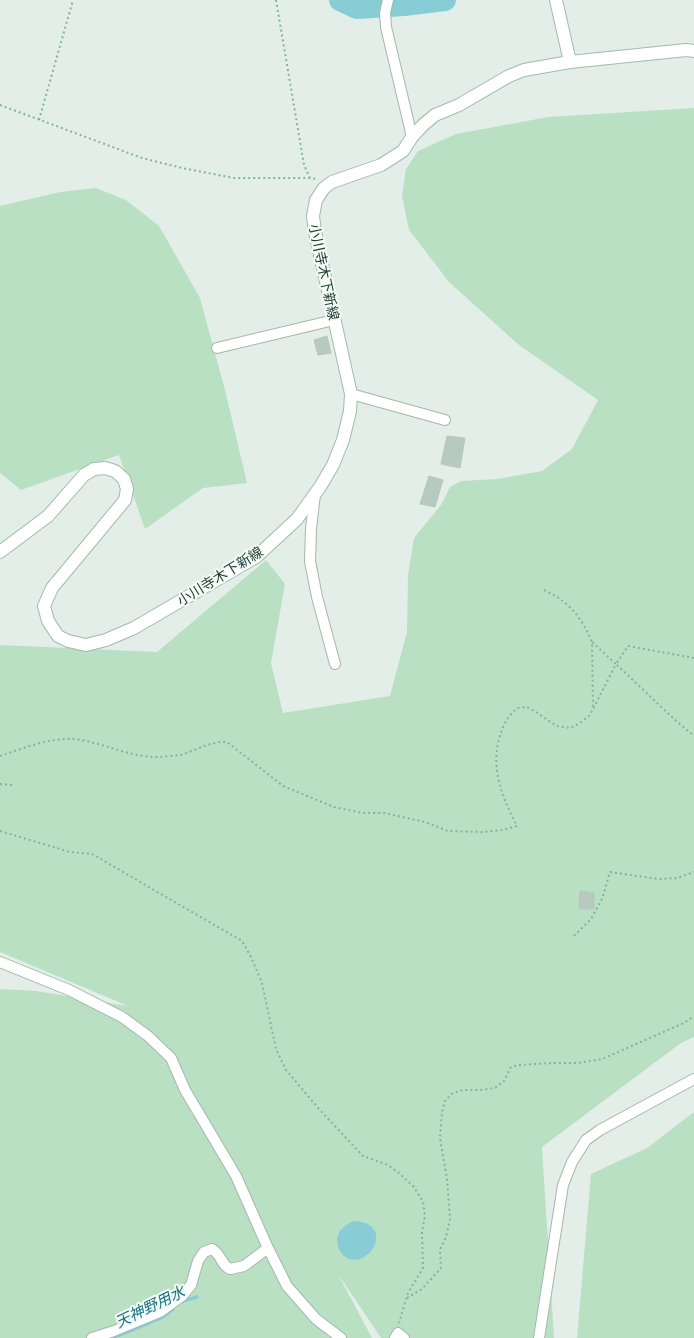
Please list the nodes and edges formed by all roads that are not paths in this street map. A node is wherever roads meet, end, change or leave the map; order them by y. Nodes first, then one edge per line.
1 (388, 0) edge
2 (556, 0) edge
3 (694, 52) edge
4 (570, 62) junction
5 (412, 137) junction
6 (334, 320) junction
7 (218, 348) dead end
8 (351, 394) junction
9 (445, 420) dead end
10 (315, 494) junction
11 (0, 552) edge
12 (335, 664) dead end
13 (0, 962) edge
14 (694, 1079) edge
15 (268, 1248) junction
16 (92, 1338) edge
17 (341, 1338) edge
18 (539, 1338) edge

1 - 5 street
2 - 4 main road
3 - 4 main road, 小川寺木下新線
4 - 5 main road, 小川寺木下新線
5 - 6 main road, 小川寺木下新線
6 - 7 street
6 - 8 main road, 小川寺木下新線
8 - 9 street
8 - 10 main road, 小川寺木下新線
10 - 11 main road, 小川寺木下新線
10 - 12 street
13 - 15 street
14 - 18 street
15 - 16 street
15 - 17 street

